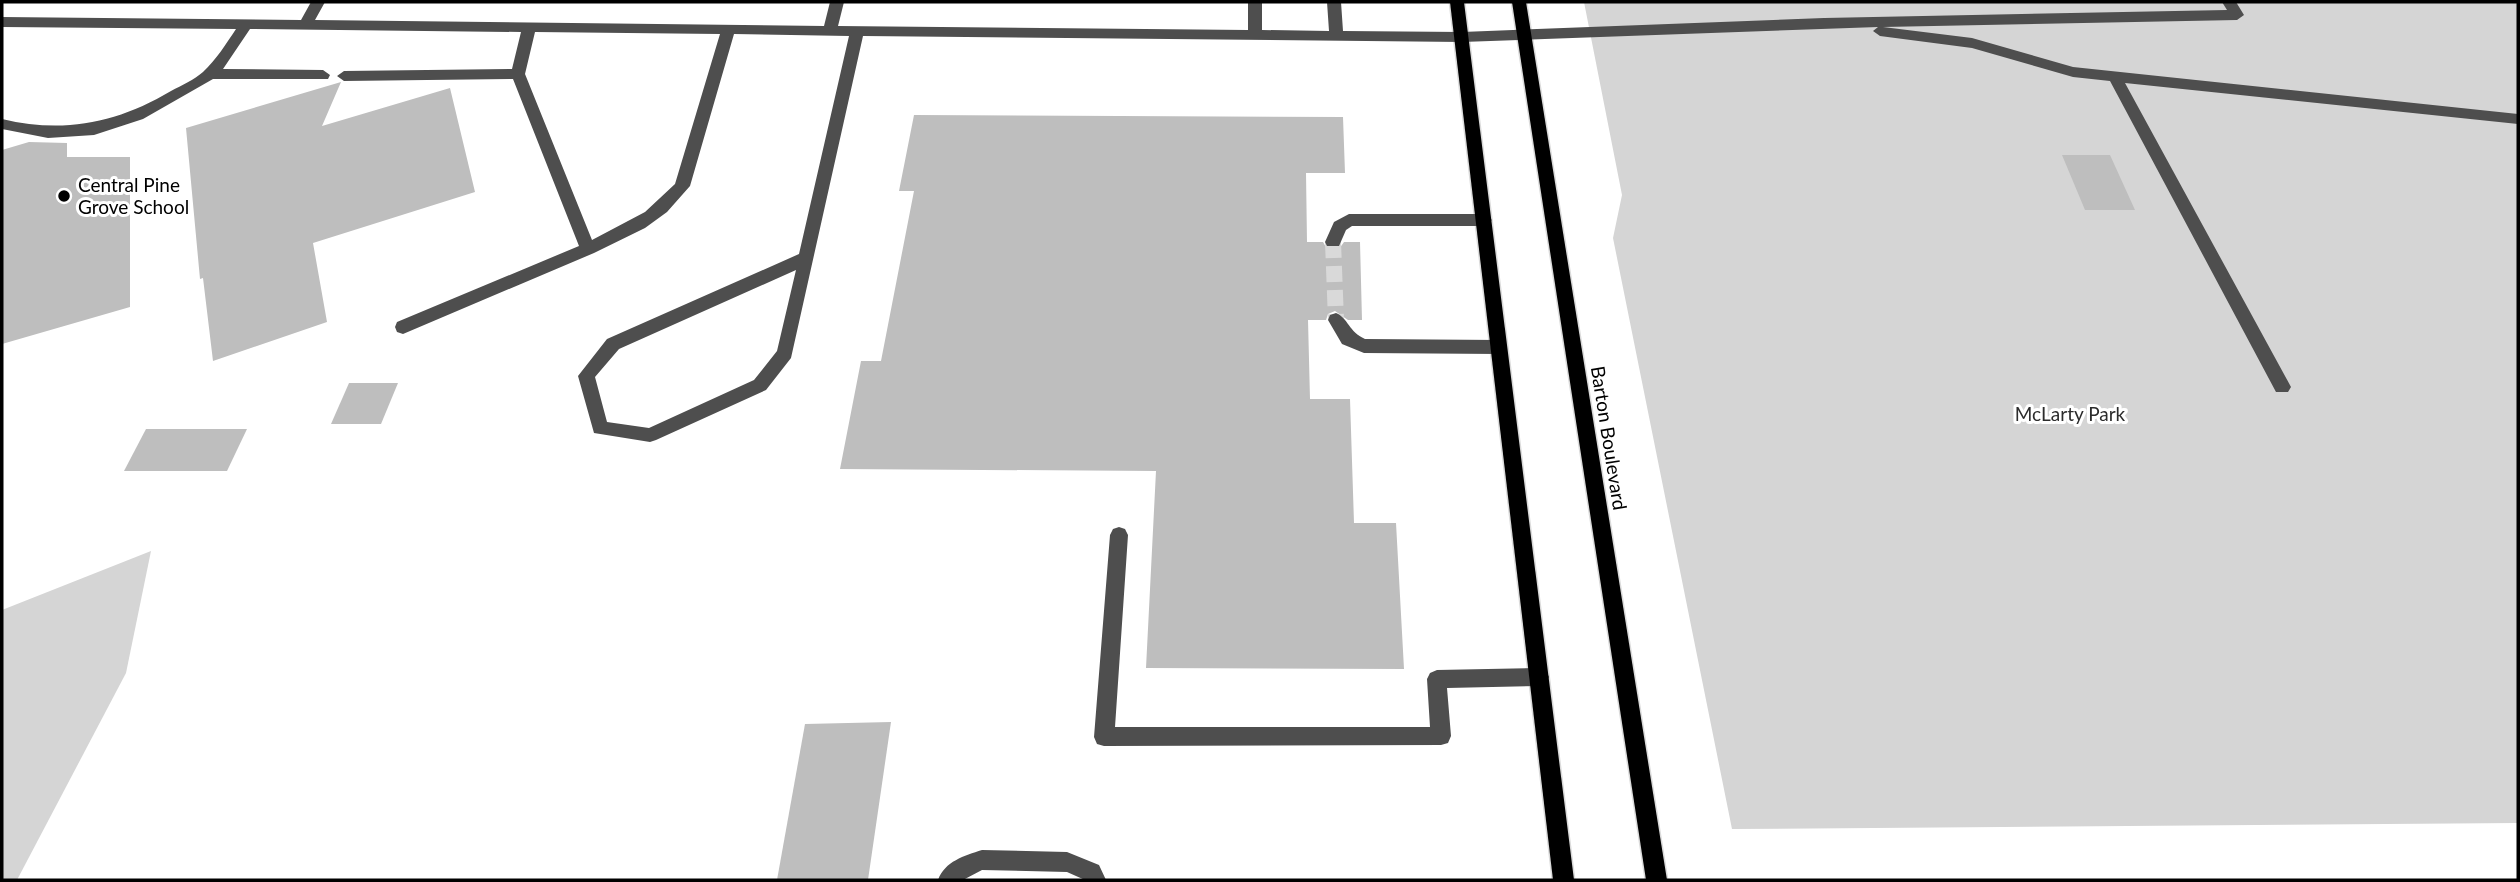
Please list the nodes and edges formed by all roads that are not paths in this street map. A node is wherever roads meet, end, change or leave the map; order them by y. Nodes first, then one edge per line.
1 (318, 2) edge
2 (837, 2) edge
3 (1255, 2) edge
4 (1334, 2) edge
5 (1457, 2) edge
6 (1519, 2) edge
7 (2229, 2) edge
8 (1824, 23) junction
9 (3, 24) edge
10 (246, 25) junction
11 (305, 26) junction
12 (528, 28) junction
13 (727, 30) junction
14 (830, 31) junction
15 (857, 31) junction
16 (1525, 34) junction
17 (1255, 35) junction
18 (1336, 36) junction
19 (1462, 37) junction
20 (210, 74) junction
21 (518, 74) junction
22 (323, 75) dead end
23 (345, 76) dead end
24 (2115, 76) junction
25 (2518, 119) edge
26 (2, 124) edge
27 (1484, 220) junction
28 (1333, 242) dead end
29 (588, 249) junction
30 (806, 258) junction
31 (1336, 320) tunnel mouth
32 (403, 327) dead end
33 (1499, 347) junction
34 (2283, 387) dead end
35 (1119, 535) dead end
36 (1539, 677) junction
37 (948, 880) edge
38 (1095, 880) edge
39 (1564, 880) edge
40 (1657, 880) edge

1 - 11 street
2 - 14 street
3 - 17 street
4 - 18 street
5 - 19 main road
6 - 16 main road, Barton Boulevard
7 - 8 street
8 - 16 street
8 - 24 street
9 - 10 street
10 - 11 street
10 - 20 street
11 - 12 street
12 - 13 street
12 - 21 street
13 - 14 street
13 - 29 street
14 - 15 street
15 - 17 street
15 - 30 street
16 - 19 street
16 - 40 main road, Barton Boulevard
17 - 18 street
18 - 19 street
19 - 27 main road
20 - 22 street
20 - 26 street
21 - 23 street
21 - 29 street
24 - 25 street
24 - 34 street
27 - 28 street
27 - 33 main road
29 - 32 street
30 - 30 street
31 - 33 street
33 - 36 main road
35 - 36 street
36 - 39 main road
37 - 38 street

